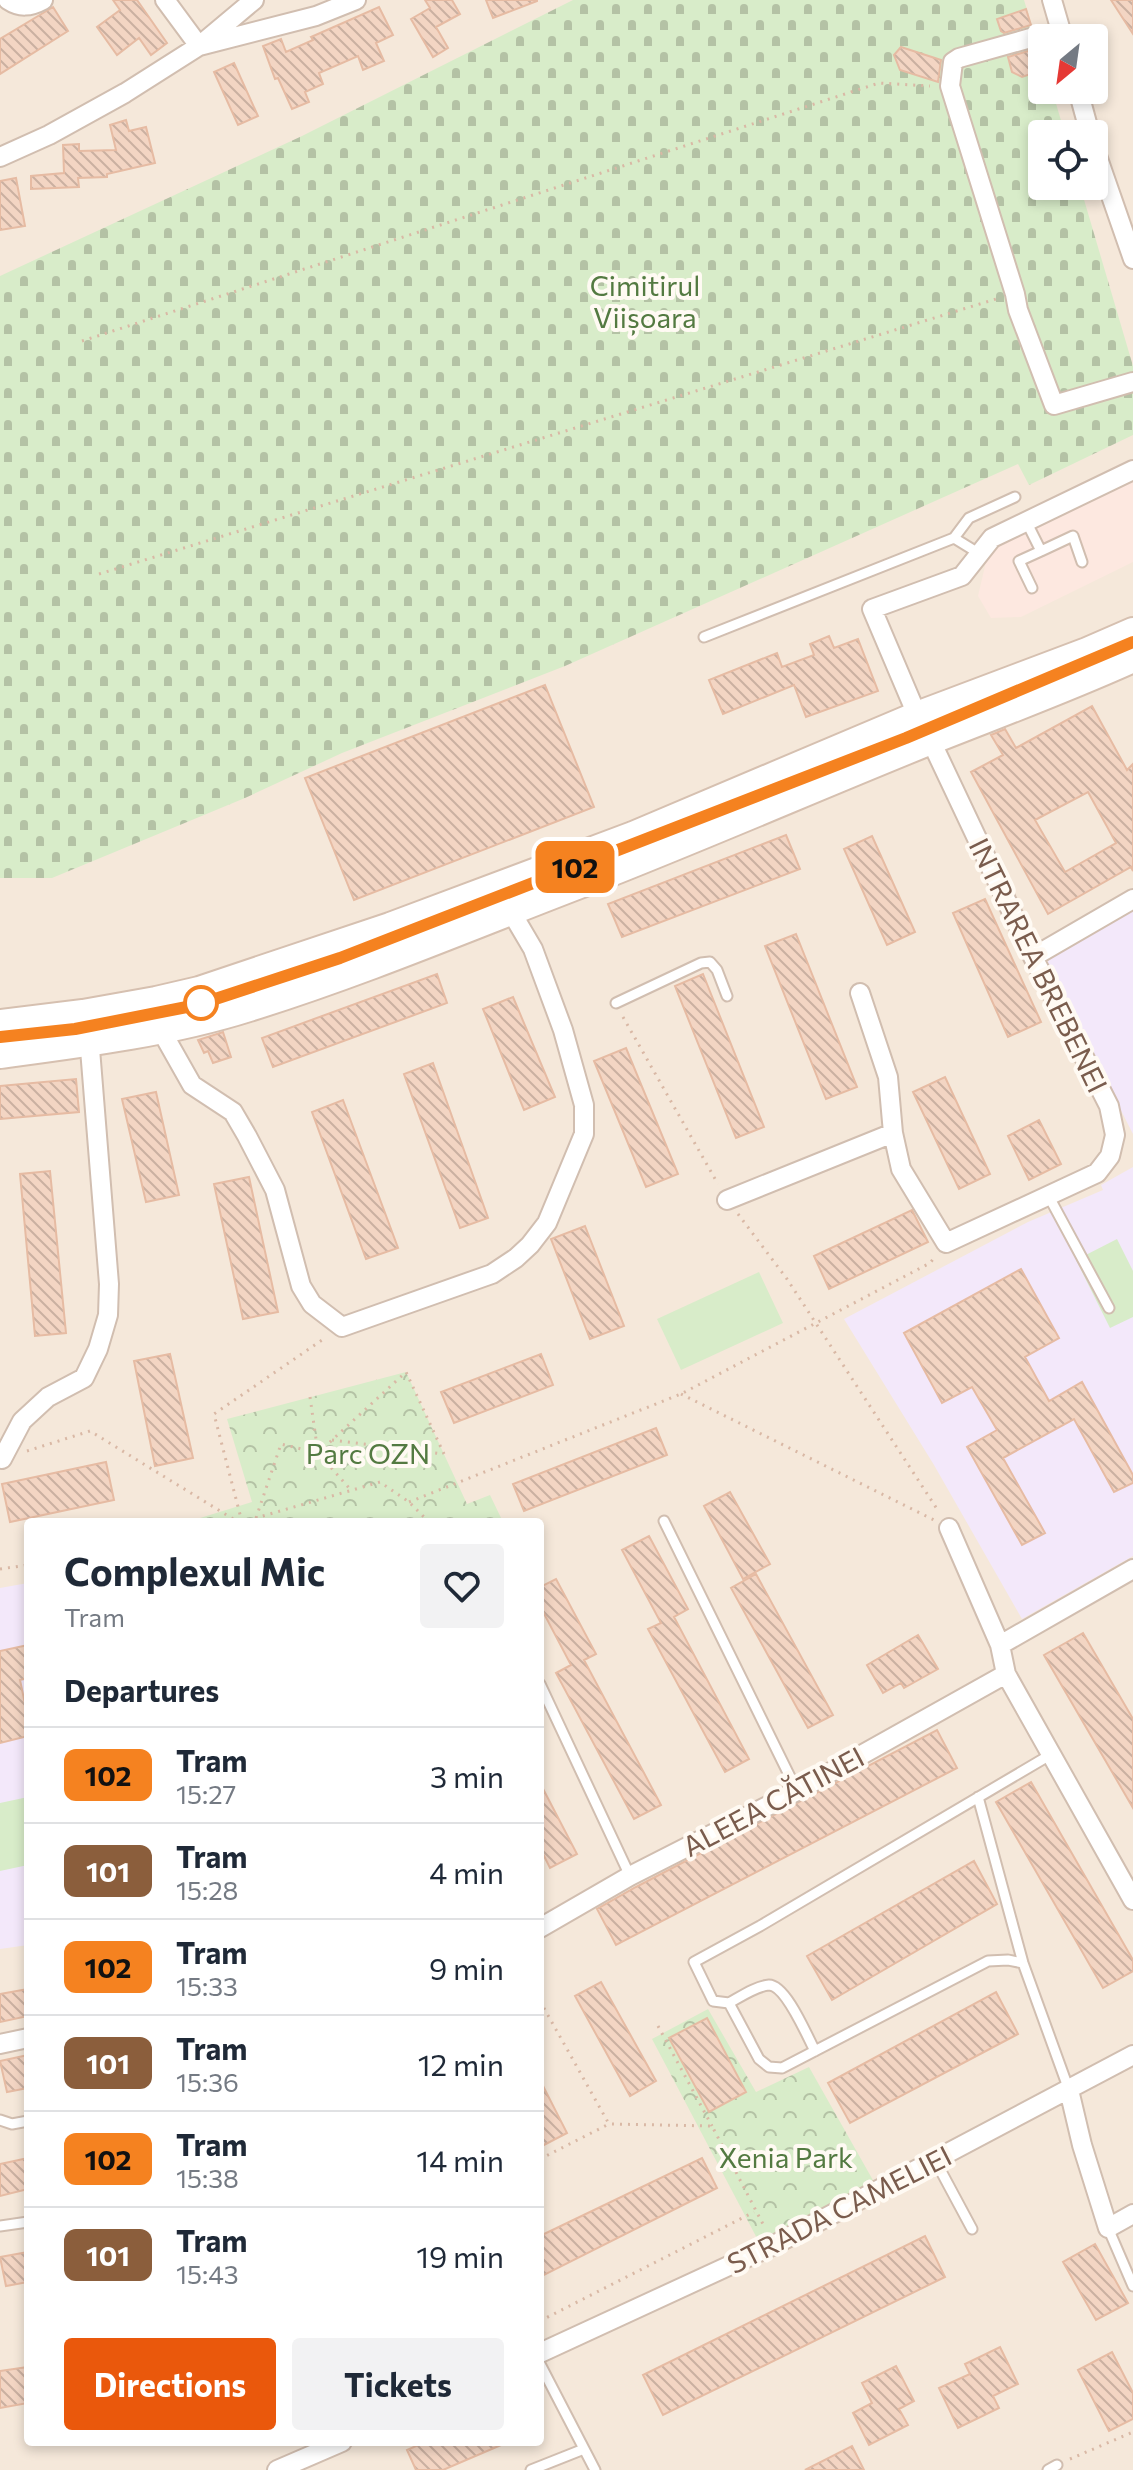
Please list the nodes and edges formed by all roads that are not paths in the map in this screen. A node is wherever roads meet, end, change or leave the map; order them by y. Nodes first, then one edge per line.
1 (8, 0) edge
2 (165, 0) edge
3 (254, 0) edge
4 (356, 0) edge
5 (1052, 0) edge
6 (38, 2) edge
7 (1059, 24) edge
8 (1028, 39) edge
9 (199, 46) junction
10 (0, 157) edge
11 (1108, 187) edge
12 (1133, 259) edge
13 (1133, 382) edge
14 (1133, 470) edge
15 (1015, 497) dead end
16 (1026, 521) junction
17 (954, 538) junction
18 (1041, 551) junction
19 (980, 554) junction
20 (1082, 562) dead end
21 (1032, 588) dead end
22 (1133, 631) edge
23 (704, 637) dead end
24 (1133, 659) edge
25 (917, 715) junction
26 (931, 741) junction
27 (498, 884) junction
28 (1133, 899) edge
29 (509, 911) junction
30 (1033, 957) junction
31 (860, 993) dead end
32 (727, 996) dead end
33 (616, 1003) road end
34 (83, 1013) junction
35 (0, 1023) edge
36 (163, 1029) junction
37 (90, 1043) junction
38 (0, 1055) edge
39 (893, 1133) junction
40 (1048, 1195) junction
41 (727, 1200) road end
42 (1109, 1308) dead end
43 (2, 1459) road end
44 (664, 1521) dead end
45 (949, 1528) road end
46 (1132, 1573) edge
47 (1000, 1645) junction
48 (1006, 1674) junction
49 (544, 1693) edge
50 (1050, 1755) junction
51 (797, 1791) junction
52 (978, 1797) junction
53 (630, 1876) junction
54 (1133, 1900) edge
55 (544, 1926) edge
56 (1023, 1963) junction
57 (729, 2003) junction
58 (24, 2039) edge
59 (0, 2044) edge
60 (815, 2051) junction
61 (1133, 2055) edge
62 (1069, 2090) junction
63 (0, 2120) edge
64 (24, 2122) edge
65 (935, 2160) junction
66 (1133, 2214) edge
67 (24, 2223) edge
68 (0, 2226) edge
69 (1108, 2228) junction
70 (972, 2229) dead end
71 (1133, 2286) edge
72 (544, 2351) edge
73 (544, 2372) edge
74 (333, 2446) edge
75 (584, 2449) junction
76 (277, 2470) edge
77 (531, 2470) edge
78 (595, 2470) edge

1 - 6 street
2 - 9 street
3 - 9 street
4 - 9 street
5 - 7 street
8 - 13 street
9 - 10 street
11 - 12 street
14 - 16 street
15 - 17 lane
16 - 18 lane
16 - 19 street
17 - 19 lane
17 - 23 lane
18 - 20 lane
18 - 21 lane
19 - 25 street, INTRAREA BREBENEI
22 - 25 main road
24 - 26 main road
25 - 26 street, INTRAREA BREBENEI
25 - 27 main road
26 - 29 main road
26 - 30 street, INTRAREA BREBENEI
27 - 29 street
27 - 34 main road
28 - 30 street
29 - 36 main road
29 - 36 street
30 - 40 street, INTRAREA BREBENEI
31 - 39 street
32 - 33 lane
34 - 35 main road
34 - 37 street
36 - 37 main road
37 - 38 main road
37 - 43 street
39 - 40 street, INTRAREA BREBENEI
39 - 41 street
40 - 42 lane
44 - 51 lane
45 - 47 street
46 - 47 street
47 - 48 street
48 - 50 street
48 - 51 street, ALEEA CĂTINEI
49 - 53 lane
50 - 52 lane
50 - 54 street
51 - 53 street, ALEEA CĂTINEI
52 - 56 lane
52 - 57 lane
53 - 55 street, ALEEA CĂTINEI
56 - 60 lane
56 - 62 lane
57 - 60 lane
57 - 60 lane
58 - 59 street
61 - 62 street, STRADA CAMELIEI
62 - 65 street, STRADA CAMELIEI
62 - 69 street
63 - 64 lane
65 - 70 lane
65 - 72 street, STRADA CAMELIEI
66 - 69 street
67 - 68 lane
69 - 71 lane
73 - 75 lane
74 - 76 street
75 - 77 lane
75 - 78 lane

